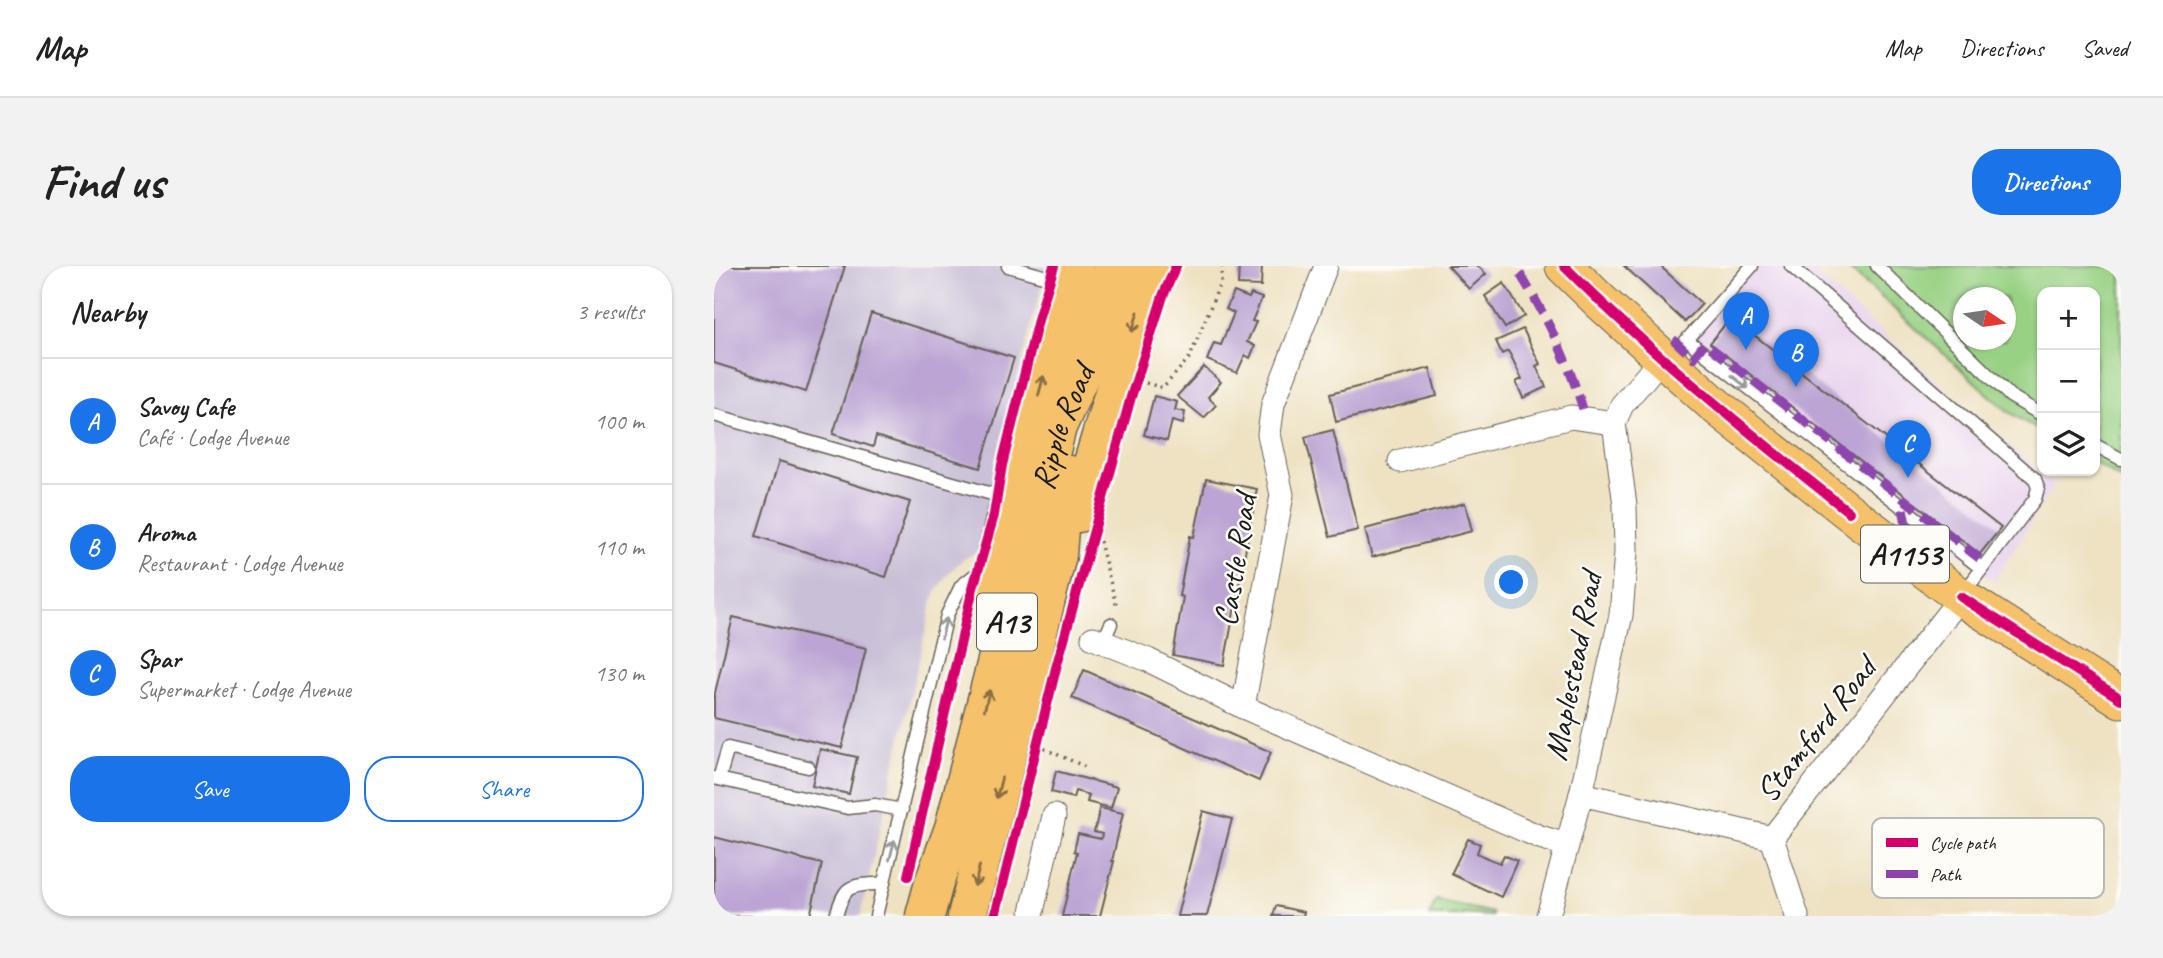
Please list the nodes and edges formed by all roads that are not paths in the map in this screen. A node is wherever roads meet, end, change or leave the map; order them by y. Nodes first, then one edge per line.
1 (1008, 266) edge
2 (1114, 266) edge
3 (1152, 266) edge
4 (1326, 266) edge
5 (1564, 266) edge
6 (1752, 266) edge
7 (1791, 266) edge
8 (1877, 266) edge
9 (1072, 275) edge
10 (1672, 353) junction
11 (1085, 364) junction
12 (2039, 413) edge
13 (714, 415) edge
14 (1614, 424) junction
15 (2100, 447) edge
16 (2121, 460) edge
17 (1400, 461) dead end
18 (1010, 499) junction
19 (1073, 552) junction
20 (993, 569) junction
21 (1971, 582) junction
22 (1102, 635) dead end
23 (2121, 699) edge
24 (1243, 707) junction
25 (808, 767) dead end
26 (716, 778) edge
27 (1581, 794) junction
28 (902, 810) junction
29 (1054, 816) dead end
30 (1772, 838) junction
31 (1566, 845) junction
32 (884, 883) junction
33 (930, 899) edge
34 (836, 916) edge
35 (876, 916) edge
36 (967, 916) edge
37 (1031, 916) edge
38 (1548, 916) edge
39 (1797, 916) edge

1 - 9 lane
2 - 11 highway, A13
3 -> 19 highway, A13
4 - 24 street, Castle Road
5 - 10 main road, A1153
6 - 10 lane
7 - 21 lane
8 - 12 lane
18 -> 9 highway, A13
10 - 14 street
10 - 21 main road, A1153
11 - 19 highway, Ripple Road / A13
33 -> 11 highway, Ripple Road / A13
13 - 18 lane
14 - 17 street
14 - 27 street, Maplestead Road
15 - 16 lane
18 - 20 highway, A13
19 -> 36 highway, Ripple Road / A13
28 -> 20 lane
20 - 33 highway, A13
21 - 23 main road, A1153
21 - 30 street, Stamford Road
22 - 24 street
24 - 31 street
25 - 26 lane
26 - 28 lane
27 - 30 street
27 - 31 street, Maplestead Road
32 -> 28 lane
29 - 37 street
30 - 39 street, Stamford Road
31 - 38 street, Maplestead Road
32 - 34 lane
32 - 35 lane

